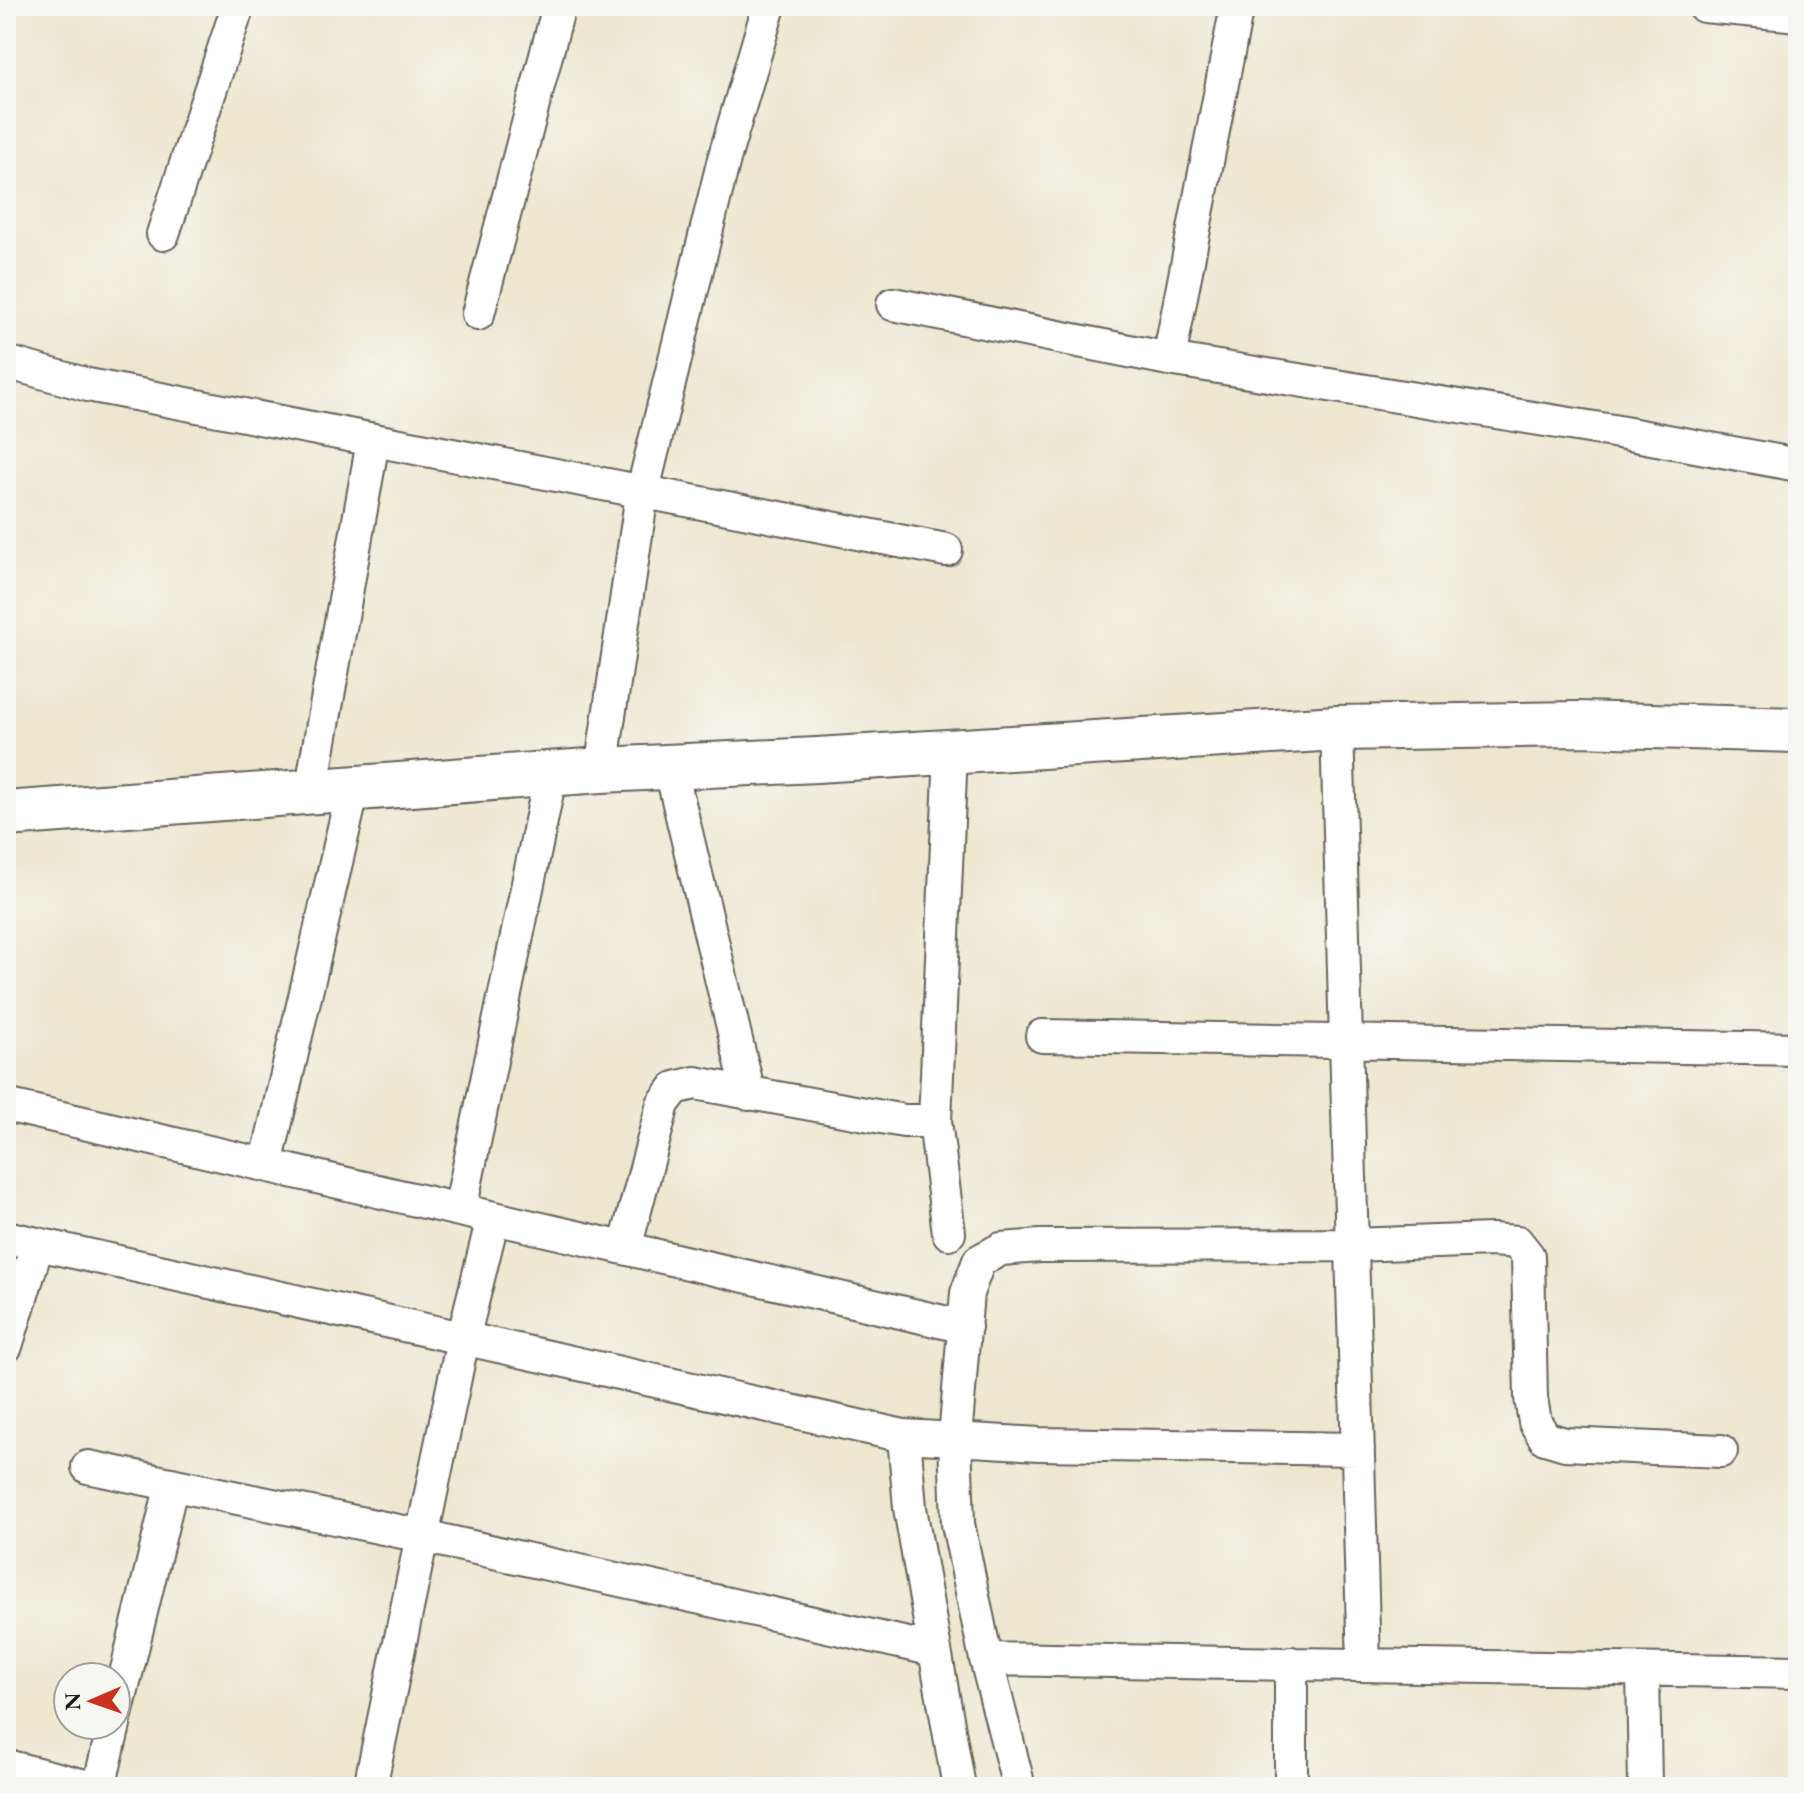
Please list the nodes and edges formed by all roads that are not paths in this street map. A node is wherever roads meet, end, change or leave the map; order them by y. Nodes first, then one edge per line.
1 (238, 6) edge
2 (559, 6) edge
3 (769, 6) edge
4 (1237, 6) edge
5 (1704, 6) edge
6 (1797, 12) edge
7 (163, 234) dead end
8 (893, 304) dead end
9 (478, 314) dead end
10 (1169, 359) junction
11 (6, 362) edge
12 (373, 441) junction
13 (1798, 465) edge
14 (642, 494) junction
15 (946, 550) dead end
16 (1337, 728) junction
17 (1798, 730) edge
18 (951, 751) junction
19 (670, 766) junction
20 (601, 770) junction
21 (551, 773) junction
22 (332, 791) junction
23 (6, 814) edge
24 (1042, 1036) dead end
25 (1346, 1041) junction
26 (1798, 1049) edge
27 (749, 1094) junction
28 (6, 1105) edge
29 (935, 1121) junction
30 (266, 1165) junction
31 (460, 1210) junction
32 (493, 1218) junction
33 (949, 1233) dead end
34 (6, 1237) edge
35 (1352, 1245) junction
36 (37, 1246) junction
37 (625, 1248) junction
38 (965, 1327) junction
39 (463, 1339) junction
40 (6, 1346) edge
41 (904, 1436) junction
42 (955, 1439) junction
43 (1358, 1449) junction
44 (1721, 1451) dead end
45 (88, 1467) dead end
46 (172, 1484) junction
47 (422, 1536) junction
48 (935, 1650) junction
49 (986, 1659) junction
50 (129, 1661) edge
51 (1291, 1663) junction
52 (1364, 1665) junction
53 (1643, 1670) junction
54 (1798, 1672) edge
55 (110, 1741) edge
56 (6, 1766) edge
57 (89, 1787) edge
58 (99, 1787) edge
59 (370, 1787) edge
60 (959, 1787) edge
61 (1019, 1787) edge
62 (1291, 1787) edge
63 (1645, 1787) edge

1 - 7 street
2 - 9 street
3 - 14 street
4 - 10 street
5 - 6 street
8 - 10 street
10 - 13 street
11 - 12 street
12 - 14 street
12 - 22 street
14 - 15 street
14 - 20 street
16 - 17 main road
16 - 18 main road
16 - 25 street
18 - 19 main road
18 - 29 street
19 - 20 main road
19 - 27 street
20 - 21 main road
21 - 22 main road
21 - 31 street
22 - 23 main road
22 - 30 street
24 - 25 street
25 - 26 street
25 - 35 street
27 - 29 street
27 - 37 street
28 - 30 street
29 - 33 street
30 - 31 street
31 - 32 street
32 - 37 street
32 - 39 street
34 - 36 street
35 - 38 street
35 - 43 street
35 - 44 street
36 - 39 street
36 - 40 street
37 - 38 street
38 - 42 street
39 - 41 street
39 - 47 street
41 - 42 street
41 - 48 street
42 - 43 street
42 - 49 street
43 - 52 street
45 - 46 street
46 - 47 street
46 - 50 street
47 - 48 street
47 - 59 street
48 - 60 street
49 - 51 street
49 - 61 street
51 - 52 street
51 - 62 street
52 - 53 street
53 - 54 street
53 - 63 street
55 - 58 street
56 - 57 street

